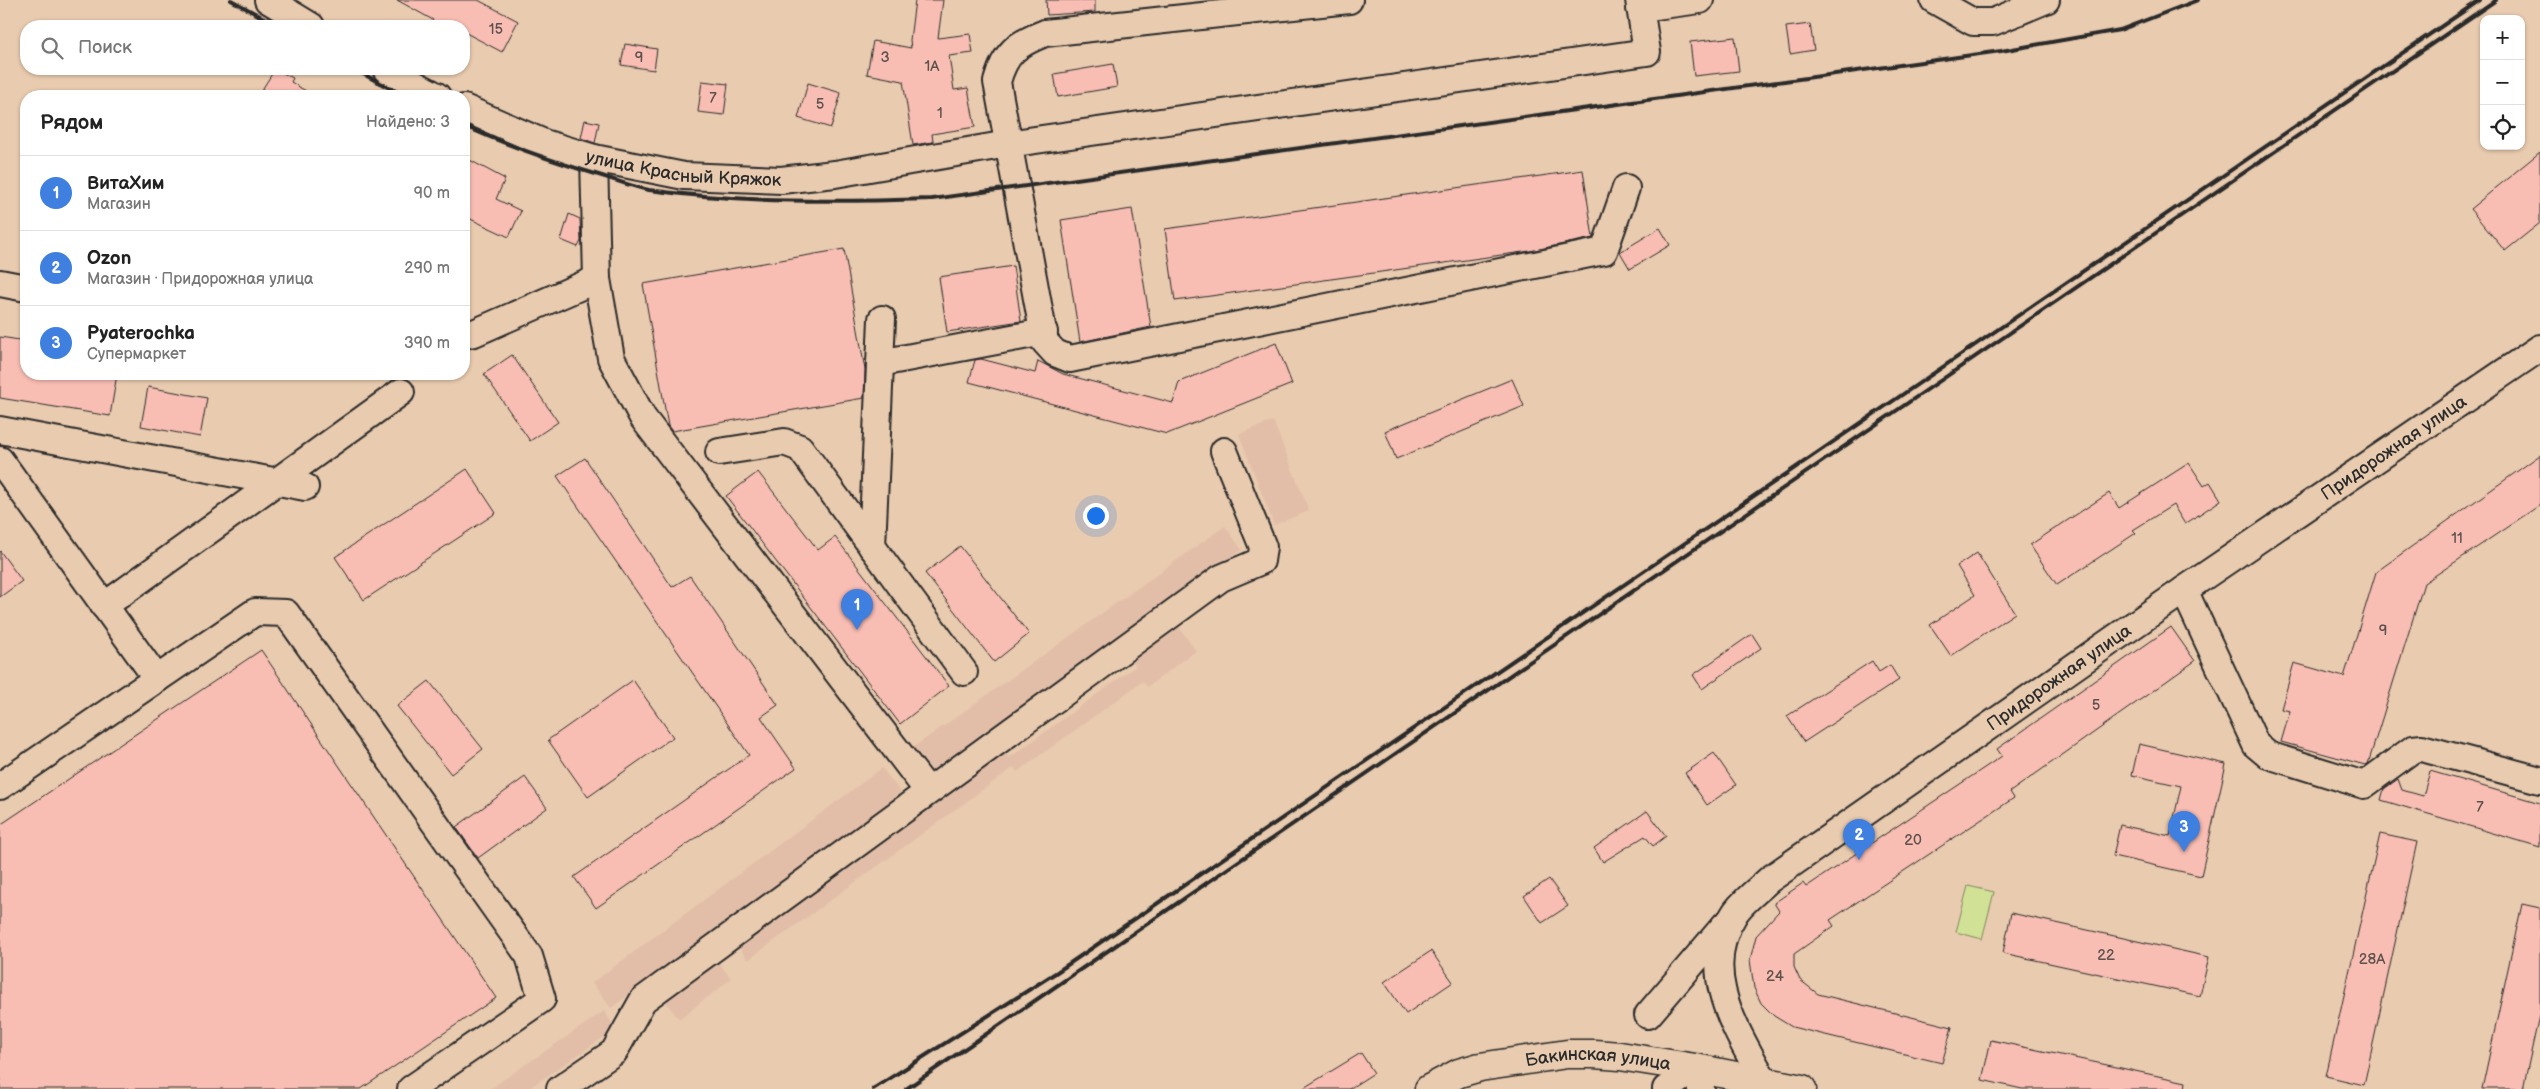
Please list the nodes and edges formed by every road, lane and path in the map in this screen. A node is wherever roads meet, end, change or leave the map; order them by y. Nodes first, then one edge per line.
1 (268, 0) edge
2 (1349, 0) edge
3 (1700, 0) edge
4 (1934, 0) edge
5 (2046, 0) edge
6 (1640, 4) edge
7 (301, 20) edge
8 (397, 75) edge
9 (426, 90) edge
10 (470, 111) edge
11 (1008, 144) junction
12 (594, 158) junction
13 (1626, 188) dead end
14 (597, 279) junction
15 (0, 283) edge
16 (20, 287) edge
17 (882, 319) dead end
18 (1044, 332) junction
19 (470, 334) edge
20 (2540, 348) edge
21 (880, 363) junction
22 (401, 392) dead end
23 (0, 430) edge
24 (1224, 451) dead end
25 (720, 452) dead end
26 (0, 460) edge
27 (277, 482) junction
28 (305, 487) dead end
29 (872, 546) junction
30 (2184, 590) junction
31 (104, 606) junction
32 (964, 672) dead end
33 (157, 679) junction
34 (2540, 780) edge
35 (0, 786) edge
36 (928, 791) junction
37 (1735, 913) junction
38 (1648, 1015) dead end
39 (1698, 1079) edge
40 (1764, 1081) junction
41 (412, 1089) edge
42 (560, 1089) edge
43 (1429, 1089) edge
44 (1666, 1089) edge
45 (1802, 1089) edge

1 - 7 street
2 - 11 street
3 - 6 street
4 - 5 street
6 - 11 street, улица Красный Кряжок
8 - 9 street
10 - 12 street, улица Красный Кряжок
11 - 12 street, улица Красный Кряжок
11 - 18 street
12 - 14 street
13 - 18 street
14 - 19 street
14 - 36 street
15 - 16 street
17 - 21 street
18 - 21 street
20 - 30 street, Придорожная улица
21 - 29 street
22 - 27 street
23 - 27 street
24 - 36 street
25 - 29 street
26 - 31 street
27 - 28 street
27 - 31 street
29 - 32 street
30 - 34 street
30 - 37 street, Придорожная улица
31 - 33 street
33 - 35 street
33 - 41 street
36 - 42 street
37 - 38 street
37 - 40 street, Придорожная улица
39 - 40 main road, Бакинская улица
39 - 43 main road, Бакинская улица
39 - 44 street
40 - 45 main road, Бакинская улица

